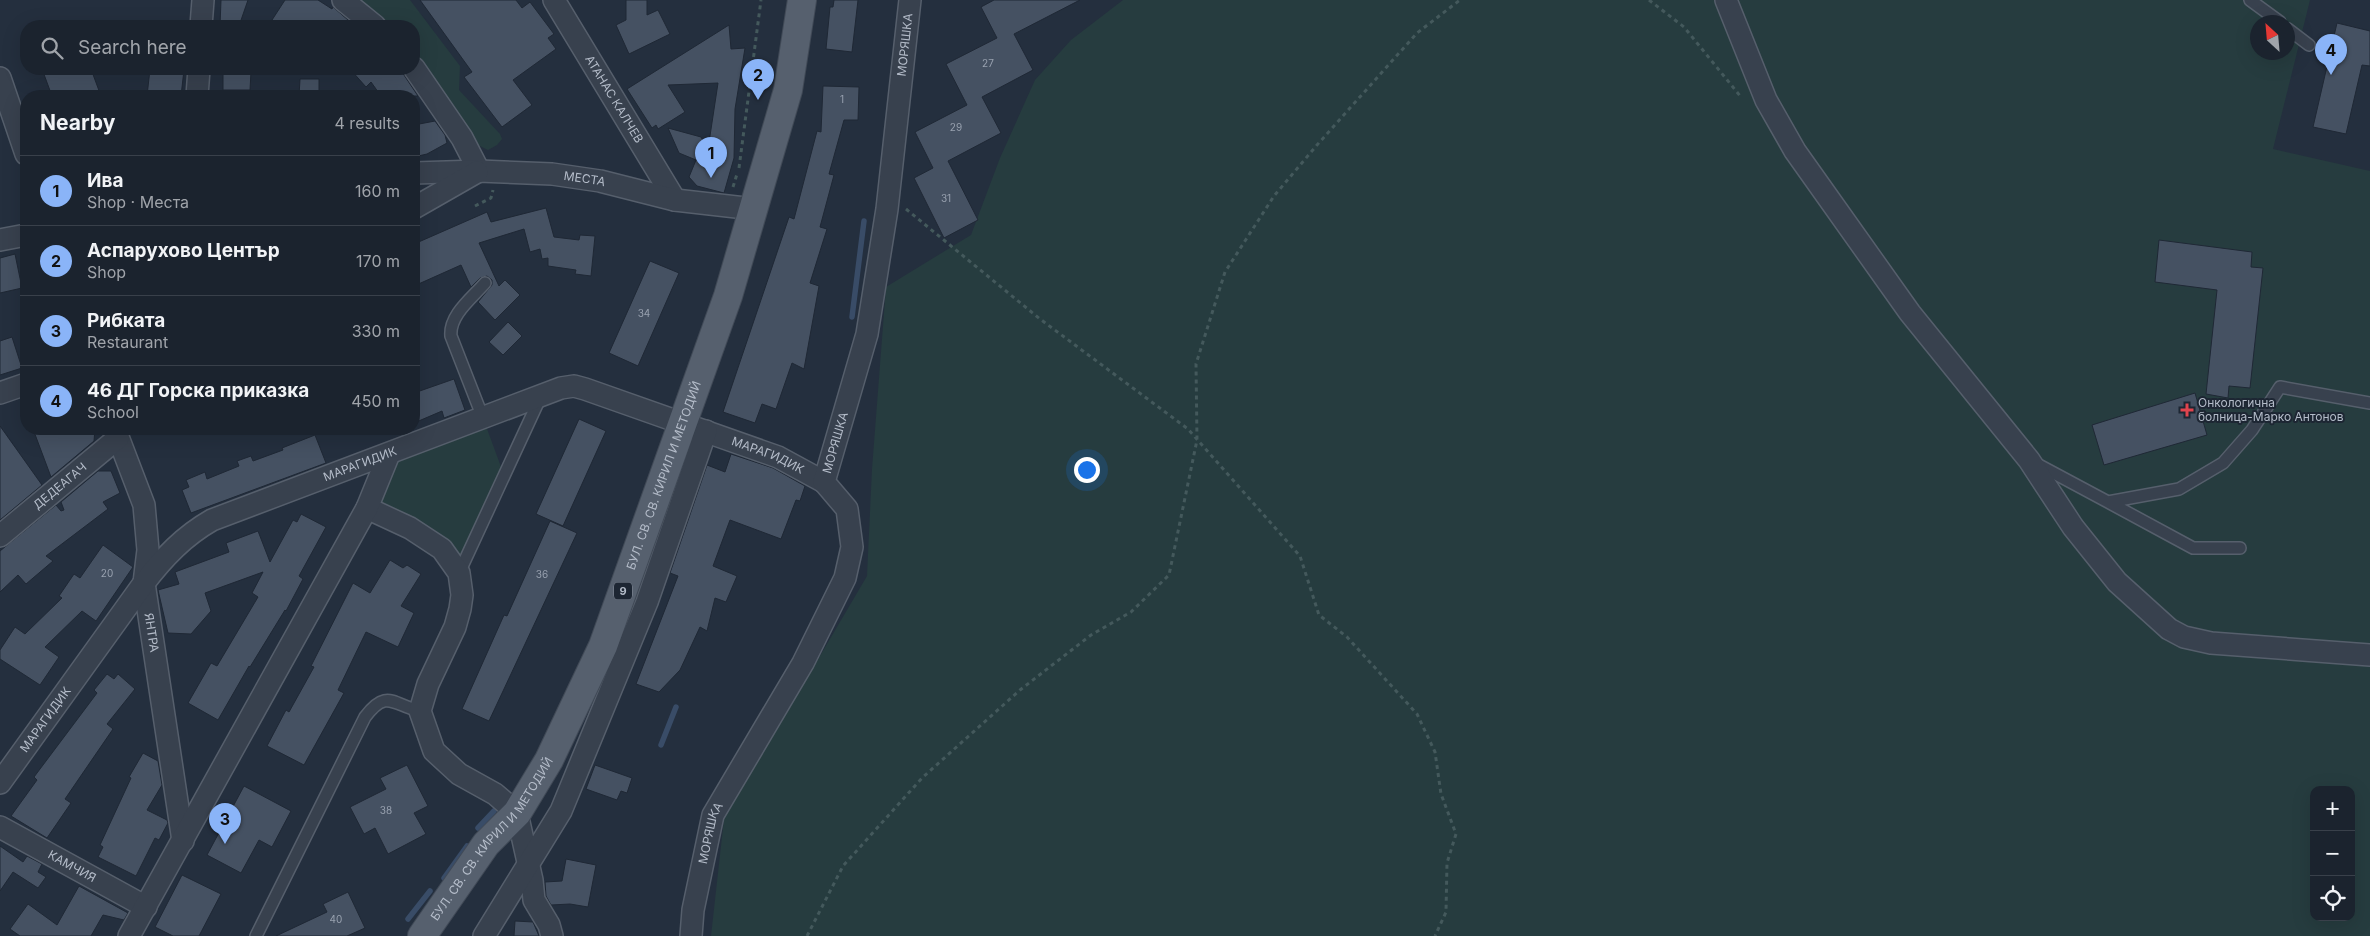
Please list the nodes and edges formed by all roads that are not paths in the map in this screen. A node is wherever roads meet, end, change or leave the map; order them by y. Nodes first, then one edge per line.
1 (203, 0) edge
2 (343, 0) edge
3 (554, 0) edge
4 (802, 0) edge
5 (910, 0) edge
6 (1726, 0) edge
7 (2250, 0) edge
8 (2270, 15) edge
9 (201, 20) edge
10 (368, 20) edge
11 (2295, 34) edge
12 (2309, 45) dead end
13 (199, 75) edge
14 (419, 75) edge
15 (0, 78) edge
16 (197, 90) edge
17 (20, 136) edge
18 (479, 171) junction
19 (420, 173) edge
20 (674, 200) junction
21 (420, 205) edge
22 (754, 209) junction
23 (20, 236) edge
24 (0, 240) edge
25 (485, 284) dead end
26 (20, 386) edge
27 (0, 393) edge
28 (541, 396) junction
29 (2370, 403) edge
30 (483, 418) junction
31 (694, 427) junction
32 (114, 435) edge
33 (117, 435) edge
34 (389, 454) junction
35 (2029, 460) junction
36 (824, 482) junction
37 (2108, 502) junction
38 (367, 508) junction
39 (0, 536) edge
40 (2240, 548) dead end
41 (459, 573) junction
42 (144, 583) junction
43 (2370, 655) edge
44 (420, 711) junction
45 (0, 783) edge
46 (517, 813) junction
47 (0, 826) edge
48 (183, 840) junction
49 (528, 865) junction
50 (146, 907) junction
51 (130, 936) edge
52 (256, 936) edge
53 (422, 936) edge
54 (484, 936) edge
55 (552, 936) edge
56 (691, 936) edge

1 - 9 street
2 - 10 street
3 - 20 street, АТАНАС КАЛЧЕВ
4 - 22 main road, БУЛ. СВ. СВ. КИРИЛ И МЕТОДИЙ / 9
5 - 36 street, МОРЯШКА
6 - 35 street
7 - 8 lane
11 - 12 lane
13 - 16 street
14 - 18 street
15 - 17 street
18 - 19 street, МЕСТА
18 - 20 street, МЕСТА
18 - 21 street
20 - 22 street, МЕСТА
22 - 31 main road, БУЛ. СВ. СВ. КИРИЛ И МЕТОДИЙ / 9
23 - 24 street
25 - 30 lane
26 - 27 street
28 - 30 street, МАРАГИДИК
28 - 31 street, МАРАГИДИК
28 - 41 lane
29 - 37 lane
30 - 34 street, МАРАГИДИК
31 - 36 street, МАРАГИДИК
31 - 46 main road, БУЛ. СВ. СВ. КИРИЛ И МЕТОДИЙ / 9
31 - 49 street
32 - 39 street, ДЕДЕАГАЧ
33 - 42 street, ЯНТРА
34 - 38 street
34 - 42 street, МАРАГИДИК
35 - 37 lane
35 - 43 street
36 - 56 street, МОРЯШКА
37 - 40 lane
38 - 41 street
38 - 48 street
41 - 44 street
42 - 45 street, МАРАГИДИК
42 - 48 street, ЯНТРА
44 - 46 street
44 - 52 lane
46 - 49 street
46 - 53 main road, БУЛ. СВ. СВ. КИРИЛ И МЕТОДИЙ / 9
47 - 50 street, КАМЧИЯ
48 - 50 street
49 - 54 street
49 - 55 street
50 - 51 street

